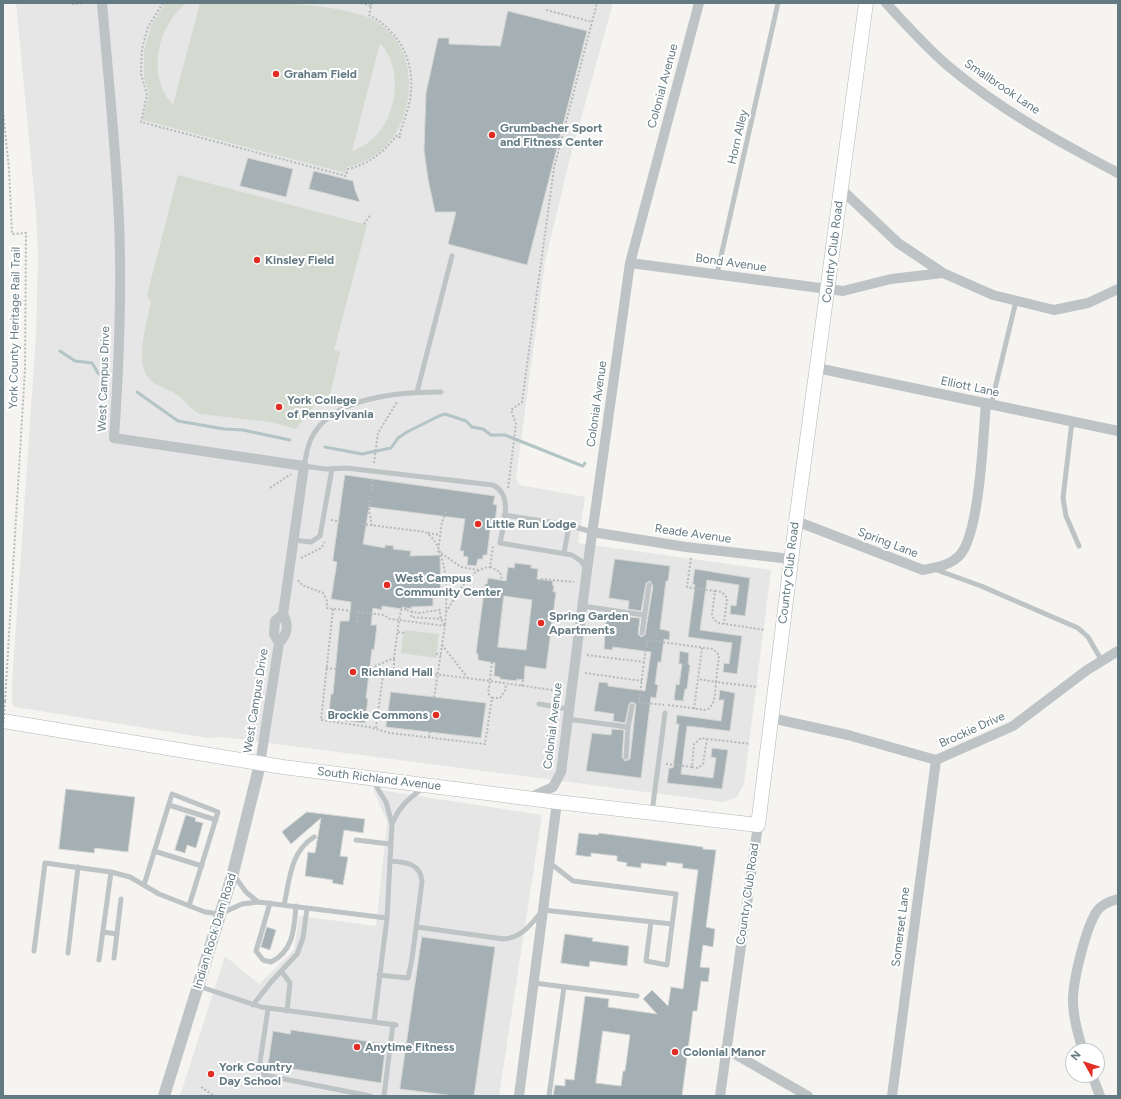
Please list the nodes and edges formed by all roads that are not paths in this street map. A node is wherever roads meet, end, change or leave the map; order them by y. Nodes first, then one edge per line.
1 (102, 3) edge
2 (699, 3) edge
3 (778, 3) edge
4 (866, 3) edge
5 (886, 3) edge
6 (1118, 173) edge
7 (840, 189) junction
8 (452, 256) dead end
9 (630, 263) junction
10 (943, 273) junction
11 (718, 274) junction
12 (1118, 289) edge
13 (828, 290) junction
14 (1016, 301) junction
15 (817, 368) junction
16 (417, 392) junction
17 (441, 392) dead end
18 (988, 404) junction
19 (1072, 421) junction
20 (1118, 431) edge
21 (304, 466) junction
22 (332, 469) junction
23 (504, 515) junction
24 (796, 521) junction
25 (569, 525) junction
26 (592, 532) junction
27 (293, 540) junction
28 (1079, 546) dead end
29 (564, 553) junction
30 (791, 559) junction
31 (932, 568) junction
32 (587, 570) junction
33 (649, 585) dead end
34 (582, 606) junction
35 (644, 615) junction
36 (642, 633) dead end
37 (1118, 651) edge
38 (1102, 661) junction
39 (539, 704) dead end
40 (632, 706) dead end
41 (665, 713) dead end
42 (567, 714) junction
43 (771, 718) junction
44 (3, 721) edge
45 (628, 727) junction
46 (626, 757) dead end
47 (936, 760) junction
48 (260, 764) junction
49 (371, 779) junction
50 (427, 785) junction
51 (528, 799) junction
52 (557, 802) junction
53 (169, 805) junction
54 (652, 813) junction
55 (216, 820) junction
56 (392, 824) junction
57 (758, 825) junction
58 (314, 836) dead end
59 (356, 840) dead end
60 (390, 844) junction
61 (154, 851) junction
62 (390, 861) junction
63 (550, 863) junction
64 (202, 866) junction
65 (78, 868) junction
66 (111, 872) junction
67 (233, 873) junction
68 (144, 885) junction
69 (121, 899) dead end
70 (1118, 899) edge
71 (258, 902) junction
72 (270, 903) junction
73 (284, 905) junction
74 (190, 906) junction
75 (296, 906) junction
76 (307, 908) junction
77 (543, 910) junction
78 (220, 914) junction
79 (387, 918) junction
80 (651, 922) junction
81 (672, 924) junction
82 (417, 927) junction
83 (103, 932) junction
84 (117, 934) junction
85 (34, 951) dead end
86 (68, 953) dead end
87 (114, 958) dead end
88 (99, 960) dead end
89 (282, 972) junction
90 (379, 975) junction
91 (534, 983) junction
92 (198, 986) junction
93 (564, 987) junction
94 (637, 996) dead end
95 (253, 1005) junction
96 (268, 1009) junction
97 (287, 1011) junction
98 (374, 1022) junction
99 (1080, 1043) edge
100 (726, 1049) junction
101 (1095, 1083) edge
102 (164, 1096) edge
103 (370, 1096) edge
104 (384, 1096) edge
105 (519, 1096) edge
106 (549, 1096) edge
107 (720, 1096) edge
108 (808, 1096) edge
109 (892, 1096) edge
110 (1100, 1096) edge

1 - 21 street, West Campus Drive
2 - 9 street, Colonial Avenue
3 - 11 lane, Horn Alley
4 - 7 main road, Country Club Road
5 - 6 street, Smallbrook Lane
7 - 10 street
7 - 13 main road, Country Club Road
8 - 16 lane
9 - 11 street, Bond Avenue
9 - 26 street, Colonial Avenue
10 - 13 street, Bond Avenue
10 - 14 street
11 - 13 street, Bond Avenue
12 - 14 street
13 - 15 main road, Country Club Road
14 - 18 lane
15 - 18 street, Elliott Lane
15 - 24 main road, Country Club Road
16 - 17 lane
16 - 21 lane
18 - 19 street, Elliott Lane
18 - 31 street, Spring Lane
19 - 20 street, Elliott Lane
19 - 28 lane
21 - 22 lane
21 - 27 street, West Campus Drive
22 - 23 lane
22 - 27 lane
23 - 25 lane
23 - 29 lane
24 - 30 main road, Country Club Road
24 - 31 street, Spring Lane
25 - 26 lane
25 - 29 lane
26 - 30 street, Reade Avenue
26 - 32 street, Colonial Avenue
27 - 48 street, West Campus Drive
29 - 32 lane
30 - 43 main road, Country Club Road
31 - 38 lane
32 - 34 street, Colonial Avenue
33 - 35 lane
34 - 35 lane
34 - 42 street, Colonial Avenue
35 - 36 lane
37 - 38 street, Brockie Drive
38 - 47 street, Brockie Drive
39 - 42 lane
40 - 45 lane
41 - 54 lane
42 - 45 lane
42 - 51 street, Colonial Avenue
43 - 47 street, Brockie Drive
43 - 57 main road, Country Club Road
44 - 48 main road, South Richland Avenue
45 - 46 lane
47 - 109 street, Somerset Lane
48 - 49 main road, South Richland Avenue
48 - 67 street, Indian Rock Dam Road
49 - 50 main road, South Richland Avenue
49 - 56 lane
50 - 51 main road, South Richland Avenue
50 - 56 lane
51 - 52 main road, South Richland Avenue
52 - 54 main road, South Richland Avenue
52 - 63 street
53 - 55 lane
53 - 55 lane
53 - 61 lane
54 - 57 main road, South Richland Avenue
55 - 64 lane
56 - 60 lane
57 - 100 street, Country Club Road
58 - 73 lane
59 - 60 lane
60 - 62 lane
61 - 64 lane
61 - 68 lane
62 - 79 lane
62 - 82 lane
63 - 77 street
63 - 81 lane
64 - 74 lane
65 - 66 lane
65 - 85 lane
65 - 86 lane
66 - 68 lane
66 - 83 lane
67 - 71 lane
67 - 78 street, Indian Rock Dam Road
68 - 74 lane
69 - 84 lane
70 - 99 street
71 - 72 lane
71 - 78 lane
72 - 73 lane
72 - 75 lane
73 - 75 lane
74 - 78 lane
75 - 76 lane
76 - 79 lane
76 - 89 lane
77 - 80 lane
77 - 82 lane
77 - 91 street
78 - 92 street, Indian Rock Dam Road
79 - 90 lane
80 - 81 lane
80 - 81 lane
82 - 90 lane
83 - 84 lane
83 - 88 lane
84 - 87 lane
89 - 95 lane
89 - 97 lane
90 - 98 lane
91 - 93 lane
91 - 105 street
92 - 95 lane
92 - 102 street, Indian Rock Dam Road
93 - 94 lane
93 - 106 lane
95 - 96 lane
96 - 97 lane
96 - 103 lane
97 - 98 lane
98 - 104 lane
100 - 107 street, Country Club Road
100 - 108 street
101 - 110 street

